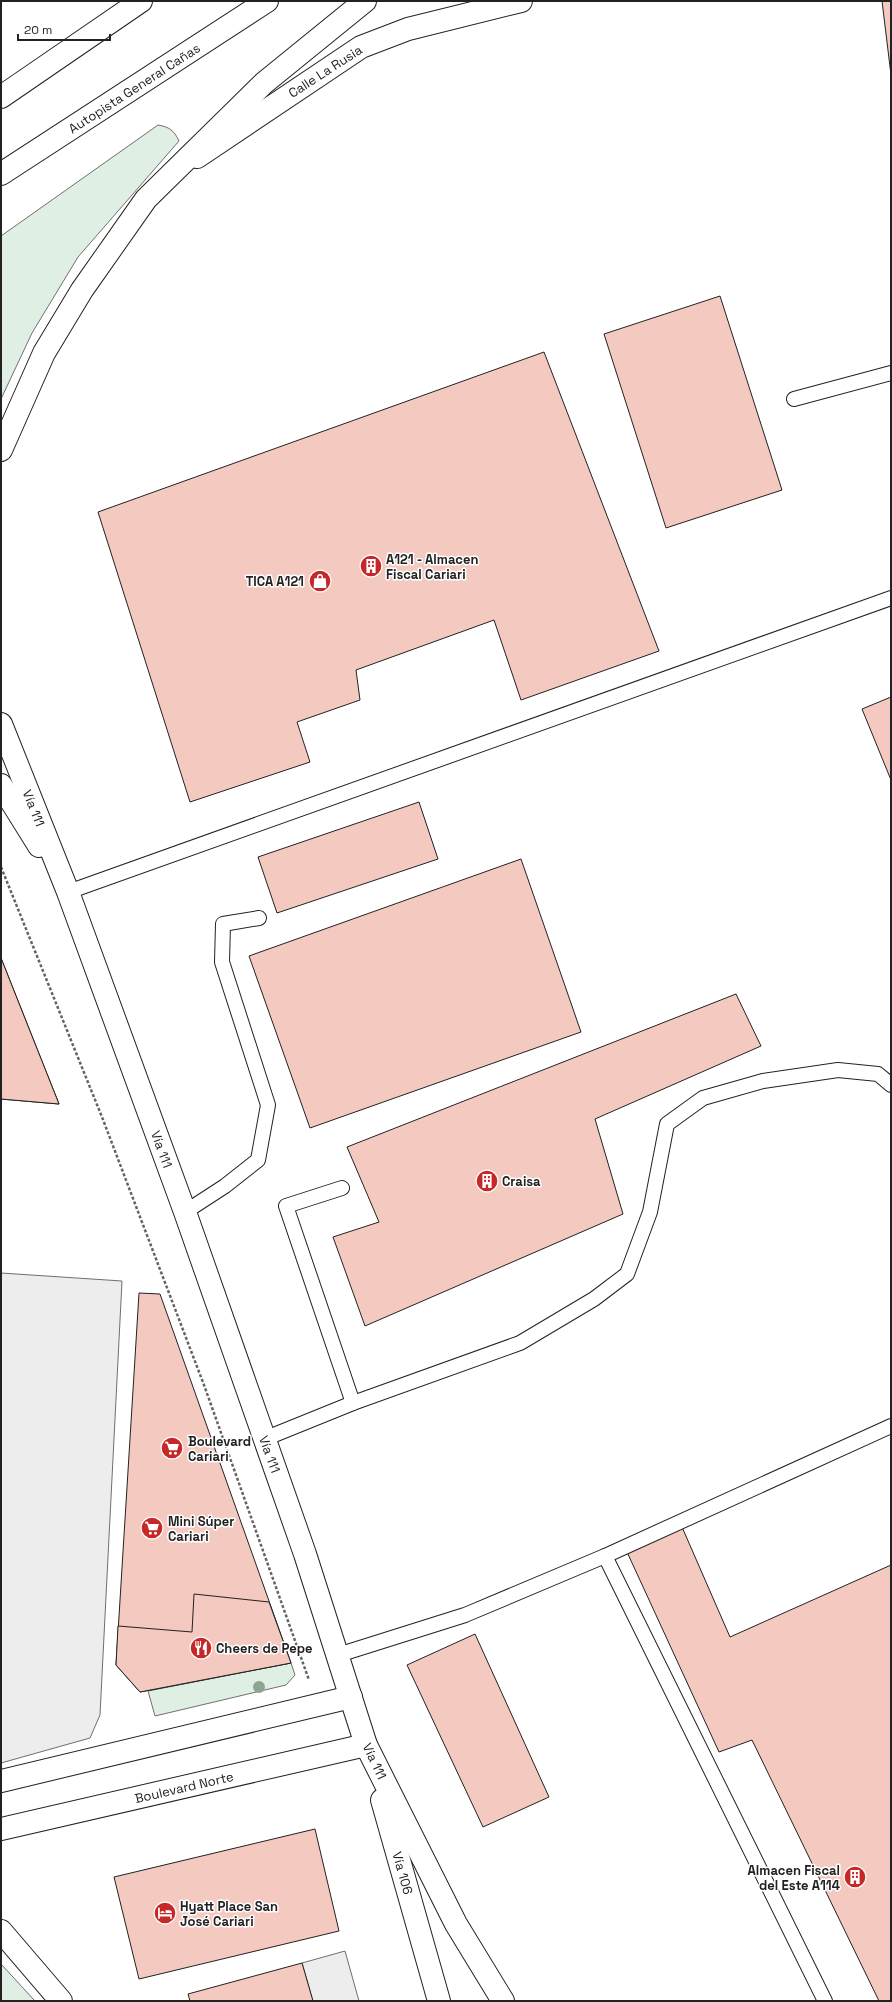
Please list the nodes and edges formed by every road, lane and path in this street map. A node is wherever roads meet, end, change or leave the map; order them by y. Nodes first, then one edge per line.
1 (141, 1) edge
2 (267, 1) edge
3 (364, 1) edge
4 (521, 1) edge
5 (1, 97) edge
6 (1, 174) edge
7 (171, 174) junction
8 (891, 373) edge
9 (794, 399) dead end
10 (1, 450) edge
11 (891, 598) edge
12 (1, 724) edge
13 (1, 785) edge
14 (1, 866) edge
15 (68, 892) junction
16 (258, 918) dead end
17 (891, 1084) edge
18 (342, 1188) dead end
19 (185, 1212) junction
20 (353, 1403) junction
21 (891, 1426) edge
22 (264, 1439) junction
23 (606, 1556) junction
24 (338, 1655) junction
25 (351, 1697) junction
26 (318, 1705) junction
27 (366, 1745) junction
28 (1, 1781) edge
29 (1, 1829) edge
30 (1, 1931) edge
31 (61, 2001) edge
32 (439, 2001) edge
33 (503, 2001) edge
34 (825, 2001) edge

1 - 5 main road
2 - 6 main road, Autopista General Cañas
3 - 7 main road
4 - 7 main road, Calle La Rusia
7 - 10 main road
8 - 9 lane
11 - 15 lane
12 - 15 main road, Vía 111
13 - 15 main road, Vía 111
14 - 26 path
15 - 19 main road, Vía 111
16 - 19 lane
17 - 20 lane
18 - 20 lane
19 - 22 main road, Vía 111
20 - 22 lane
21 - 23 lane
22 - 24 main road, Vía 111
23 - 24 lane
23 - 34 lane
24 - 25 main road, Vía 111
25 - 26 main road
25 - 27 main road, Vía 111
26 - 28 main road
27 - 29 main road, Boulevard Norte
27 - 32 main road, Vía 106
27 - 33 main road, Vía 111
30 - 31 main road

